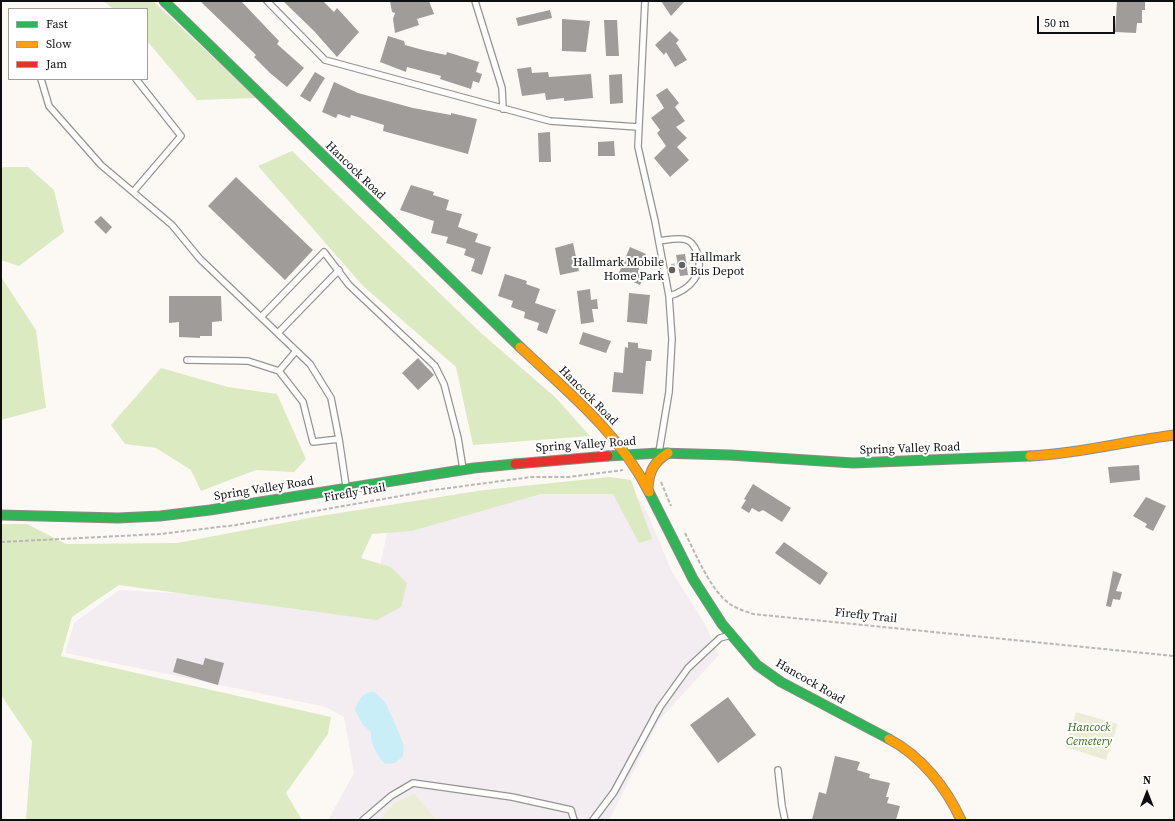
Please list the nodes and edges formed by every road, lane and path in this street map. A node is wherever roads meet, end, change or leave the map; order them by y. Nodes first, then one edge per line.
1 (164, 1) edge
2 (267, 1) edge
3 (475, 1) edge
4 (645, 1) edge
5 (41, 80) edge
6 (137, 80) edge
7 (503, 109) junction
8 (638, 127) junction
9 (133, 192) junction
10 (659, 241) junction
11 (694, 262) dead end
12 (668, 266) dead end
13 (339, 270) junction
14 (669, 296) junction
15 (261, 317) junction
16 (278, 333) junction
17 (296, 350) junction
18 (187, 360) dead end
19 (279, 372) junction
20 (1174, 434) edge
21 (339, 439) junction
22 (663, 453) junction
23 (626, 454) junction
24 (463, 470) junction
25 (624, 470) dead end
26 (660, 482) dead end
27 (347, 488) junction
28 (648, 488) junction
29 (673, 509) dead end
30 (1, 515) edge
31 (684, 530) dead end
32 (1, 542) edge
33 (731, 635) junction
34 (1174, 656) edge
35 (778, 770) dead end
36 (363, 820) edge
37 (574, 820) edge
38 (593, 820) edge
39 (785, 820) edge
40 (961, 820) edge

1 - 23 street, Hancock Road
2 - 7 lane
3 - 7 lane
4 - 8 lane
5 - 9 lane
6 - 9 lane
7 - 8 lane
8 - 10 lane
9 - 15 lane
10 - 14 lane
10 - 14 lane
11 - 12 path
13 - 15 lane
13 - 16 lane
13 - 24 lane
14 - 22 lane
15 - 16 lane
16 - 17 lane
17 - 19 lane
17 - 21 lane
18 - 19 lane
19 - 21 lane
20 - 22 street, Spring Valley Road
21 - 27 lane
22 - 23 street, Spring Valley Road
22 - 28 street
23 - 24 street, Spring Valley Road
23 - 28 street, Hancock Road
24 - 27 street, Spring Valley Road
25 - 32 path, Firefly Trail
26 - 29 path
27 - 30 street, Spring Valley Road
28 - 33 street, Hancock Road
31 - 34 path, Firefly Trail
33 - 38 lane
33 - 40 street, Hancock Road
35 - 39 lane
36 - 37 lane

